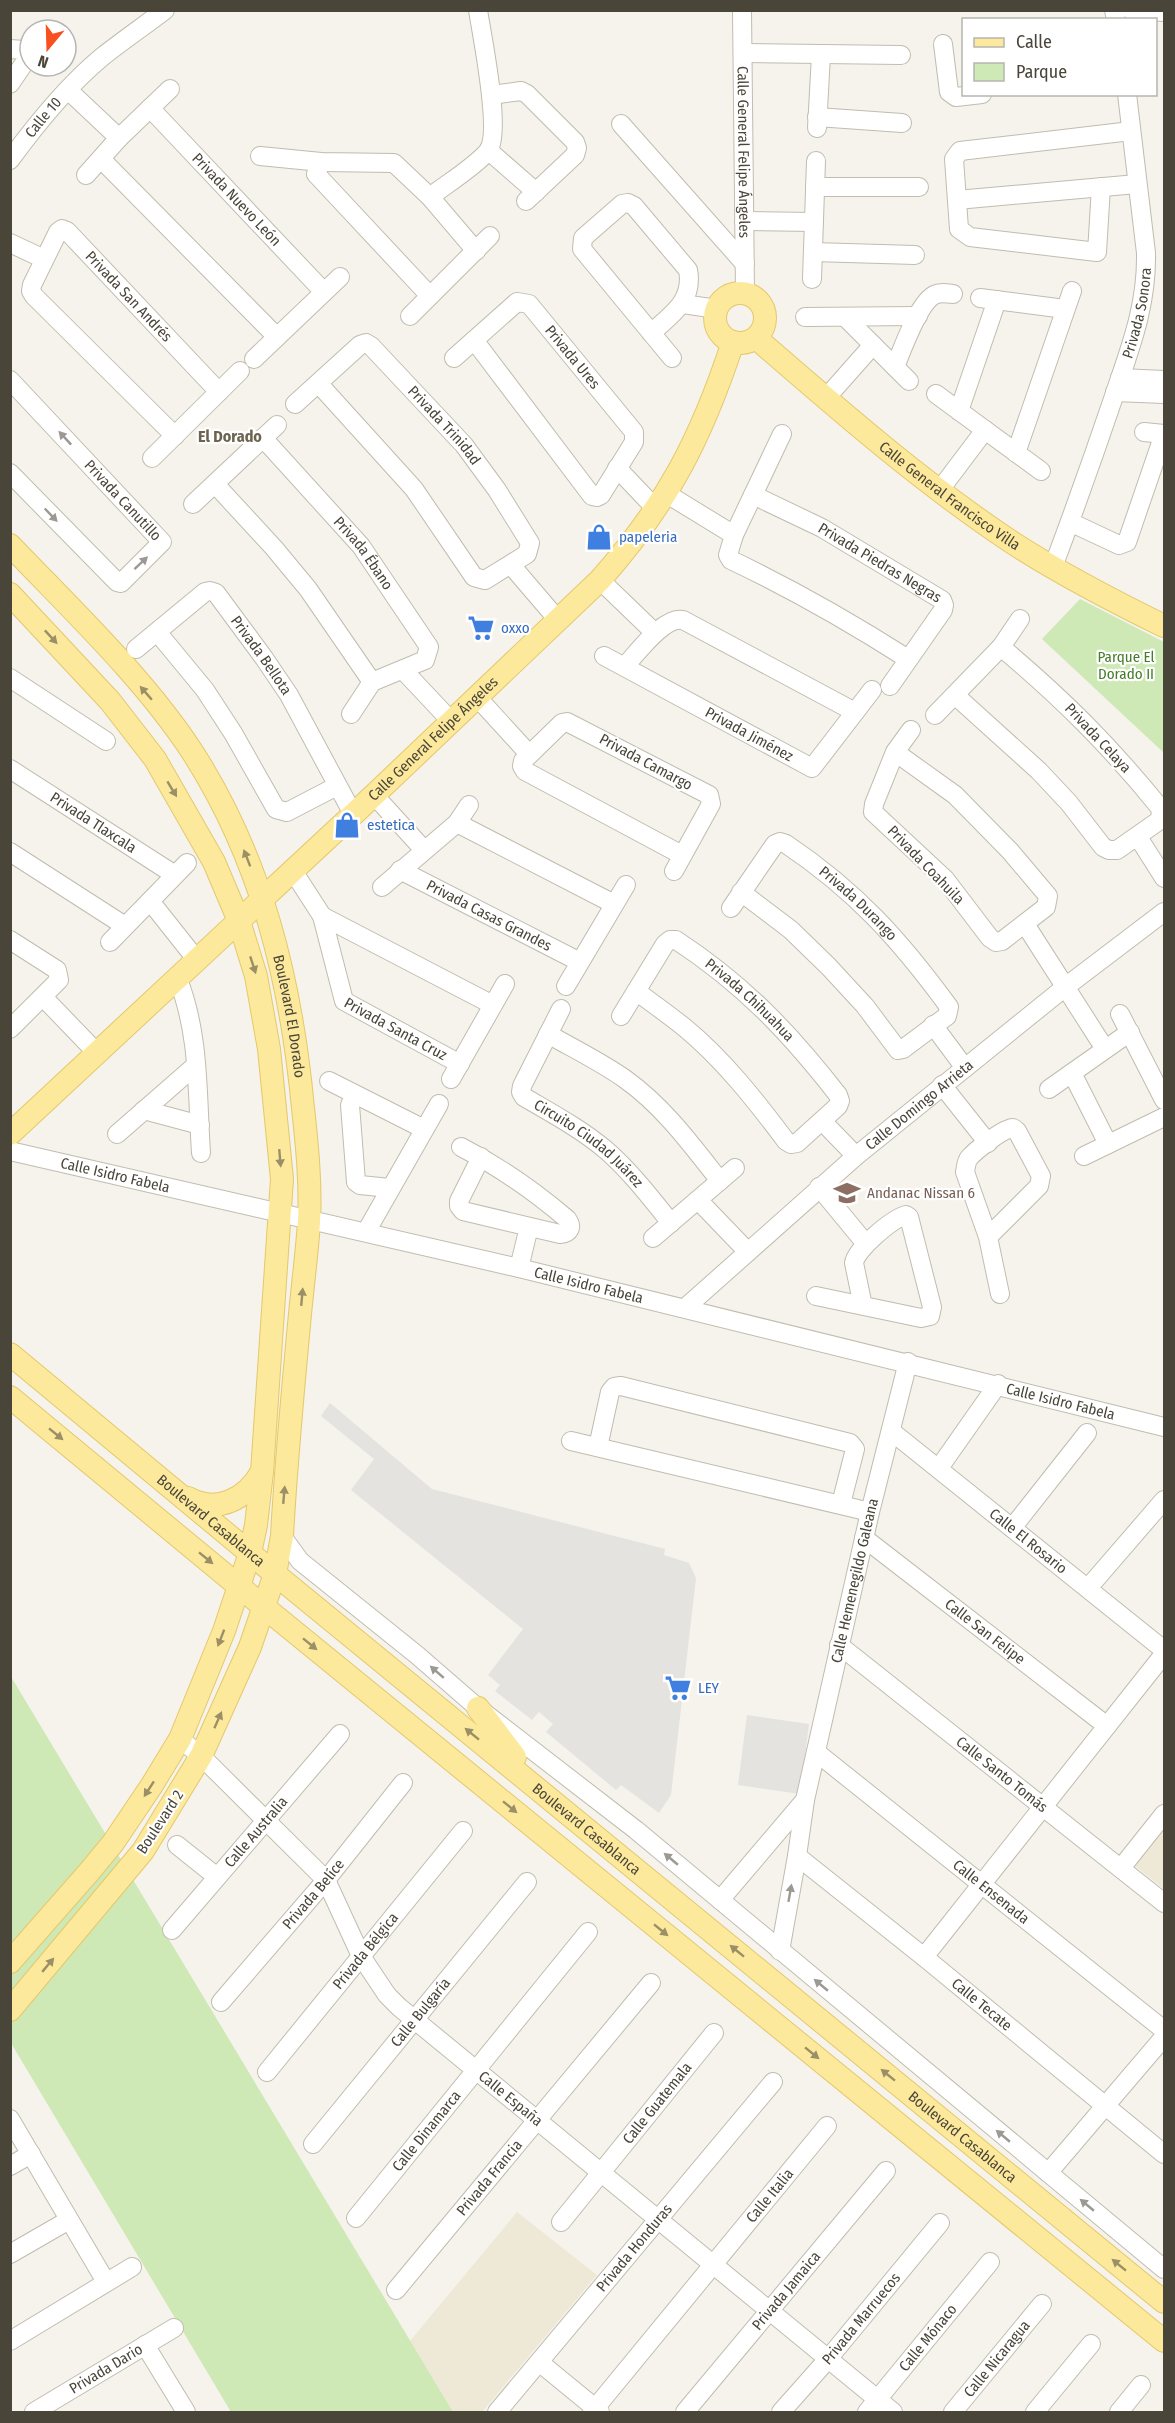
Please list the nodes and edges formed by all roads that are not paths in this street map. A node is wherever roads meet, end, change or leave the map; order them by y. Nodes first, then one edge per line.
1 (165, 10) edge
2 (478, 10) edge
3 (742, 10) edge
4 (1131, 10) edge
5 (1164, 12) edge
6 (943, 44) dead end
7 (10, 49) edge
8 (743, 53) junction
9 (822, 55) junction
10 (900, 56) dead end
11 (10, 84) edge
12 (170, 89) dead end
13 (68, 90) junction
14 (490, 94) junction
15 (965, 96) edge
16 (1127, 96) edge
17 (150, 108) junction
18 (902, 123) dead end
19 (621, 124) dead end
20 (1131, 131) junction
21 (119, 138) junction
22 (489, 151) junction
23 (260, 156) dead end
24 (101, 159) junction
25 (10, 160) edge
26 (816, 161) dead end
27 (321, 162) junction
28 (86, 175) dead end
29 (1137, 184) junction
30 (815, 187) junction
31 (920, 187) dead end
32 (1101, 187) junction
33 (430, 197) junction
34 (957, 200) junction
35 (744, 221) junction
36 (814, 222) junction
37 (490, 236) dead end
38 (10, 243) edge
39 (476, 251) junction
40 (813, 252) junction
41 (915, 255) dead end
42 (44, 259) junction
43 (745, 264) junction
44 (340, 277) dead end
45 (812, 279) dead end
46 (1072, 291) dead end
47 (324, 292) junction
48 (745, 293) junction
49 (953, 294) dead end
50 (430, 296) junction
51 (683, 304) junction
52 (717, 309) junction
53 (1065, 309) junction
54 (410, 316) dead end
55 (918, 316) junction
56 (805, 317) dead end
57 (846, 317) junction
58 (651, 333) junction
59 (277, 337) junction
60 (756, 338) junction
61 (474, 340) junction
62 (733, 342) junction
63 (873, 345) junction
64 (454, 358) dead end
65 (672, 358) dead end
66 (254, 359) dead end
67 (895, 367) junction
68 (240, 371) dead end
69 (10, 380) edge
70 (1164, 380) edge
71 (909, 381) dead end
72 (318, 383) junction
73 (1117, 385) junction
74 (219, 392) junction
75 (936, 394) dead end
76 (1164, 394) edge
77 (826, 398) junction
78 (295, 404) dead end
79 (959, 411) junction
80 (277, 425) dead end
81 (985, 430) junction
82 (1144, 432) dead end
83 (782, 434) dead end
84 (1164, 434) edge
85 (175, 436) junction
86 (263, 438) junction
87 (1016, 453) junction
88 (152, 458) dead end
89 (618, 468) junction
90 (1041, 471) dead end
91 (10, 473) edge
92 (214, 484) junction
93 (939, 491) junction
94 (753, 495) junction
95 (662, 502) junction
96 (193, 504) dead end
97 (1070, 522) junction
98 (734, 535) junction
99 (10, 544) edge
100 (511, 565) junction
101 (1053, 567) junction
102 (600, 580) junction
103 (10, 594) edge
104 (558, 620) junction
105 (1020, 620) dead end
106 (1164, 626) edge
107 (158, 633) junction
108 (655, 633) junction
109 (1001, 647) junction
110 (136, 649) dead end
111 (604, 656) dead end
112 (908, 659) junction
113 (625, 666) junction
114 (403, 670) junction
115 (10, 678) edge
116 (372, 682) junction
117 (890, 686) dead end
118 (872, 690) dead end
119 (476, 696) junction
120 (956, 696) junction
121 (855, 712) junction
122 (351, 714) dead end
123 (935, 715) dead end
124 (451, 721) junction
125 (911, 730) dead end
126 (106, 741) dead end
127 (895, 752) junction
128 (529, 754) junction
129 (10, 769) edge
130 (337, 786) junction
131 (374, 795) junction
132 (469, 805) dead end
133 (353, 814) junction
134 (457, 823) junction
135 (1138, 837) junction
136 (424, 850) junction
137 (10, 852) edge
138 (400, 870) junction
139 (293, 871) junction
140 (1164, 878) edge
141 (626, 885) dead end
142 (382, 887) dead end
143 (741, 892) junction
144 (263, 899) junction
145 (150, 901) junction
146 (614, 904) junction
147 (731, 908) dead end
148 (1164, 912) edge
149 (322, 916) junction
150 (239, 921) junction
151 (1025, 924) junction
152 (126, 926) junction
153 (10, 940) edge
154 (110, 942) dead end
155 (196, 959) junction
156 (580, 962) junction
157 (177, 977) junction
158 (505, 984) dead end
159 (566, 986) dead end
160 (1064, 987) junction
161 (636, 992) junction
162 (43, 997) junction
163 (493, 1005) junction
164 (561, 1009) dead end
165 (1120, 1014) dead end
166 (621, 1016) dead end
167 (12, 1026) edge
168 (933, 1026) junction
169 (1130, 1032) junction
170 (548, 1035) junction
171 (1105, 1049) junction
172 (96, 1052) junction
173 (196, 1065) junction
174 (965, 1068) junction
175 (1072, 1073) junction
176 (329, 1080) dead end
177 (942, 1085) junction
178 (1049, 1089) dead end
179 (355, 1095) junction
180 (1164, 1100) edge
181 (439, 1104) dead end
182 (144, 1110) junction
183 (1164, 1117) edge
184 (822, 1121) junction
185 (200, 1125) junction
186 (12, 1129) edge
187 (424, 1129) junction
188 (117, 1134) dead end
189 (988, 1143) junction
190 (1108, 1144) junction
191 (461, 1147) dead end
192 (10, 1151) edge
193 (201, 1153) dead end
194 (856, 1156) junction
195 (1083, 1156) dead end
196 (481, 1157) junction
197 (735, 1168) dead end
198 (720, 1180) junction
199 (819, 1187) junction
200 (390, 1188) junction
201 (698, 1200) junction
202 (281, 1214) junction
203 (309, 1221) junction
204 (671, 1223) junction
205 (529, 1227) junction
206 (366, 1232) junction
207 (988, 1237) junction
208 (653, 1238) dead end
209 (866, 1244) junction
210 (748, 1252) junction
211 (519, 1268) junction
212 (1000, 1294) dead end
213 (816, 1296) dead end
214 (863, 1306) junction
215 (686, 1308) junction
216 (10, 1354) edge
217 (908, 1362) junction
218 (998, 1384) junction
219 (10, 1396) edge
220 (1164, 1427) edge
221 (891, 1431) junction
222 (1087, 1433) dead end
223 (571, 1441) dead end
224 (598, 1447) junction
225 (939, 1468) junction
226 (262, 1472) junction
227 (181, 1494) junction
228 (1164, 1500) edge
229 (841, 1504) junction
230 (870, 1512) junction
231 (1012, 1528) junction
232 (282, 1536) junction
233 (864, 1538) junction
234 (250, 1553) junction
235 (275, 1574) junction
236 (239, 1585) junction
237 (1088, 1588) junction
238 (264, 1607) junction
239 (839, 1645) junction
240 (1164, 1652) edge
241 (478, 1708) junction
242 (1107, 1726) junction
243 (340, 1734) dead end
244 (180, 1739) junction
245 (816, 1752) junction
246 (201, 1756) junction
247 (404, 1783) dead end
248 (535, 1785) junction
249 (805, 1800) junction
250 (1044, 1806) junction
251 (1164, 1814) edge
252 (266, 1820) junction
253 (463, 1831) dead end
254 (177, 1845) dead end
255 (797, 1856) junction
256 (1121, 1868) junction
257 (217, 1877) junction
258 (327, 1880) junction
259 (526, 1882) dead end
260 (982, 1884) junction
261 (720, 1900) junction
262 (1164, 1904) edge
263 (172, 1930) dead end
264 (588, 1932) dead end
265 (780, 1951) junction
266 (361, 1956) junction
267 (924, 1957) junction
268 (10, 1962) edge
269 (651, 1983) dead end
270 (221, 2002) dead end
271 (10, 2010) edge
272 (414, 2020) junction
273 (1164, 2030) edge
274 (714, 2034) dead end
275 (1164, 2037) edge
276 (475, 2071) junction
277 (267, 2072) dead end
278 (773, 2082) dead end
279 (1105, 2105) junction
280 (10, 2119) edge
281 (536, 2121) junction
282 (827, 2126) dead end
283 (313, 2144) dead end
284 (32, 2154) junction
285 (1164, 2154) edge
286 (10, 2166) edge
287 (886, 2171) dead end
288 (601, 2173) junction
289 (1048, 2173) junction
290 (356, 2218) dead end
291 (69, 2220) junction
292 (657, 2220) junction
293 (561, 2222) dead end
294 (940, 2223) dead end
295 (10, 2254) edge
296 (990, 2262) dead end
297 (713, 2265) junction
298 (132, 2267) dead end
299 (1164, 2269) edge
300 (106, 2282) junction
301 (396, 2290) dead end
302 (1164, 2302) edge
303 (1042, 2304) dead end
304 (769, 2311) junction
305 (174, 2328) dead end
306 (10, 2341) edge
307 (1164, 2341) edge
308 (1091, 2344) dead end
309 (145, 2345) junction
310 (828, 2359) junction
311 (539, 2362) junction
312 (1141, 2385) dead end
313 (872, 2406) edge
314 (181, 2411) edge
315 (596, 2411) edge
316 (38, 2412) edge
317 (496, 2412) edge
318 (685, 2412) edge
319 (781, 2412) edge
320 (893, 2412) edge
321 (953, 2412) edge
322 (1035, 2412) edge
323 (1119, 2412) edge

1 - 13 street, Calle 10
2 - 14 street
3 - 8 street, Calle General Felipe Ángeles
4 - 5 street
6 - 15 street
7 - 11 street
8 - 9 street
8 - 35 street, Calle General Felipe Ángeles
9 - 10 street
9 - 18 street
12 - 17 street
13 - 21 street
13 - 25 street, Calle 10
14 - 22 street
14 - 22 street
16 - 20 street, Privada Sonora
17 - 21 street
17 - 47 street, Privada Nuevo León
19 - 43 street
20 - 29 street, Privada Sonora
20 - 34 street
21 - 24 street
22 - 33 street
23 - 27 street
24 - 28 street
24 - 59 street
26 - 30 street
27 - 33 street
27 - 50 street
29 - 32 street
29 - 73 street, Privada Sonora
30 - 31 street
30 - 36 street
32 - 34 street
32 - 34 street
33 - 39 street
35 - 36 street
35 - 43 street, Calle General Felipe Ángeles
36 - 40 street
37 - 39 street
38 - 42 street
39 - 50 street
40 - 41 street
40 - 45 street
42 - 74 street, Privada San Andrés
42 - 85 street, Privada San Andrés
43 - 48 street, Calle General Felipe Ángeles
44 - 47 street
46 - 53 street
47 - 59 street
48 - 52 main road
48 - 60 main road
49 - 55 street
50 - 54 street
51 - 52 street
51 - 58 street
51 - 58 street
52 - 62 main road
53 - 79 street
53 - 87 street
55 - 57 street
55 - 67 street
56 - 57 street
57 - 63 street
58 - 65 street
59 - 66 street
60 - 62 main road
60 - 77 main road, Calle General Francisco Villa
61 - 64 street, Privada Ures
61 - 89 street, Privada Ures
61 - 89 street, Privada Ures
62 - 95 main road, Calle General Felipe Ángeles
63 - 67 street
63 - 77 street
67 - 71 street
68 - 74 street
91 -> 69 street, Privada Canutillo
70 - 73 street
72 - 78 street, Privada Trinidad
72 - 100 street, Privada Trinidad
72 - 100 street, Privada Trinidad
73 - 76 street
73 - 97 street, Privada Sonora
74 - 85 street
75 - 79 street
77 - 93 main road, Calle General Francisco Villa
79 - 81 street
80 - 86 street
81 - 87 street
81 - 93 street
82 - 84 street
83 - 94 street
84 - 97 street
85 - 88 street
86 - 92 street
86 - 114 street, Privada Ébano
87 - 90 street
89 - 95 street
92 - 96 street
92 - 116 street
93 - 101 main road, Calle General Francisco Villa
94 - 98 street
94 - 112 street, Privada Piedras Negras
95 - 98 street
95 - 102 main road, Calle General Felipe Ángeles
97 - 101 street, Privada Sonora
98 - 112 street
144 -> 99 main road, Boulevard El Dorado
100 - 104 street
101 - 106 main road, Calle General Francisco Villa
102 - 104 main road, Calle General Felipe Ángeles
102 - 108 street
103 -> 150 main road, Boulevard El Dorado
104 - 119 main road, Calle General Felipe Ángeles
105 - 109 street
107 - 110 street, Privada Bellota
107 - 130 street
107 - 130 street, Privada Bellota
108 - 113 street
108 - 121 street
109 - 120 street
109 - 135 street, Privada Celaya
111 - 113 street, Privada Jiménez
112 - 117 street, Privada Piedras Negras
113 - 121 street, Privada Jiménez
114 - 116 street, Privada Ébano
114 - 124 street
115 - 126 street
116 - 122 street
118 - 121 street, Privada Jiménez
119 - 124 main road, Calle General Felipe Ángeles
119 - 128 street, Privada Camargo
120 - 123 street
120 - 135 street, Privada Celaya
124 - 131 main road, Calle General Felipe Ángeles
125 - 127 street, Privada Coahuila
127 - 151 street, Privada Coahuila
127 - 151 street, Privada Coahuila
128 - 128 street, Privada Camargo
129 - 145 street, Privada Tlaxcala
130 - 133 street, Privada Bellota
131 - 133 main road, Calle General Felipe Ángeles
131 - 136 street
132 - 134 street
133 - 139 main road, Calle General Felipe Ángeles
134 - 136 street
134 - 146 street
135 - 140 street
136 - 138 street
137 - 152 street
138 - 142 street
138 - 156 street, Privada Casas Grandes
139 - 144 main road, Calle General Felipe Ángeles
139 - 149 street, Privada Santa Cruz
141 - 146 street
143 - 147 street, Privada Durango
143 - 168 street, Privada Durango
143 - 168 street, Privada Durango
144 - 150 main road, Calle General Felipe Ángeles
144 - 203 main road, Boulevard El Dorado
145 - 152 street, Privada Tlaxcala
145 - 155 street
146 - 156 street
148 - 160 street, Calle Domingo Arrieta
149 - 163 street, Privada Santa Cruz
149 - 163 street, Privada Santa Cruz
150 - 155 main road, Calle General Felipe Ángeles
150 -> 202 main road, Boulevard El Dorado
151 - 160 street
152 - 154 street, Privada Tlaxcala
153 - 162 street
155 - 157 main road, Calle General Felipe Ángeles
156 - 159 street
157 - 172 main road, Calle General Felipe Ángeles
157 - 173 street
158 - 163 street, Privada Santa Cruz
160 - 171 street
160 - 174 street, Calle Domingo Arrieta
161 - 166 street, Privada Chihuahua
161 - 184 street, Privada Chihuahua
161 - 184 street, Privada Chihuahua
162 - 167 street
162 - 172 street
164 - 170 street, Circuito Ciudad Juárez
165 - 169 street
168 - 174 street
169 - 171 street
169 - 180 street
170 - 198 street
170 - 204 street, Circuito Ciudad Juárez
171 - 175 street
172 - 186 main road, Calle General Felipe Ángeles
173 - 182 street
173 - 185 street
174 - 177 street, Calle Domingo Arrieta
175 - 178 street
175 - 190 street
176 - 179 street
177 - 189 street
177 - 194 street, Calle Domingo Arrieta
179 - 187 street
179 - 200 street
181 - 187 street
182 - 185 street
182 - 188 street
183 - 190 street
184 - 194 street
185 - 193 street
187 - 200 street
189 - 207 street
189 - 207 street
190 - 195 street
191 - 196 street
192 - 202 street, Calle Isidro Fabela
194 - 199 street, Calle Domingo Arrieta
196 - 205 street
196 - 205 street
197 - 198 street
198 - 201 street
199 - 209 street
199 - 210 street, Calle Domingo Arrieta
200 - 206 street
201 - 204 street
201 - 210 street
202 - 203 street, Calle Isidro Fabela
202 - 226 main road, Boulevard El Dorado
203 - 206 street, Calle Isidro Fabela
232 -> 203 main road, Boulevard El Dorado
204 - 208 street
205 - 211 street
206 - 211 street, Calle Isidro Fabela
207 - 212 street
209 - 214 street
209 - 214 street
210 - 215 street, Calle Domingo Arrieta
211 - 215 street, Calle Isidro Fabela
213 - 214 street
215 - 217 street, Calle Isidro Fabela
216 - 227 main road, Boulevard Casablanca
217 - 218 street, Calle Isidro Fabela
217 - 221 street, Calle Hemenegildo Galeana
218 - 220 street, Calle Isidro Fabela
218 - 225 street
219 -> 236 main road, Boulevard Casablanca
221 - 225 street, Calle El Rosario
221 - 230 street, Calle Hemenegildo Galeana
222 - 231 street
223 - 224 street
224 - 229 street
224 - 229 street
225 - 231 street, Calle El Rosario
226 - 227 main road
226 - 234 main road, Boulevard El Dorado
227 - 234 main road, Boulevard Casablanca
228 - 237 street
229 - 230 street
230 - 233 street, Calle Hemenegildo Galeana
231 - 237 street, Calle El Rosario
232 - 235 main road, Boulevard El Dorado
241 -> 232 street
233 - 239 street, Calle Hemenegildo Galeana
233 - 242 street, Calle San Felipe
234 - 235 main road, Boulevard Casablanca
234 - 236 main road, Boulevard El Dorado
235 - 238 main road, Boulevard El Dorado
248 -> 235 main road, Boulevard Casablanca
236 - 238 main road, Boulevard Casablanca
236 -> 244 main road, Boulevard 2
237 - 240 street, Calle El Rosario
246 -> 238 main road, Boulevard 2
238 -> 307 main road, Boulevard Casablanca
239 - 245 street, Calle Hemenegildo Galeana
239 - 250 street, Calle Santo Tomás
240 - 242 street
241 - 248 main road
261 -> 241 street
242 - 250 street
243 - 252 street, Calle Australia
244 - 246 street, Calle España
244 -> 268 main road, Boulevard 2
245 - 249 street, Calle Hemenegildo Galeana
245 - 260 street, Calle Ensenada
246 - 252 street, Calle España
271 -> 246 main road, Boulevard 2
247 - 258 street, Privada Belíce
302 -> 248 main road, Boulevard Casablanca
249 - 255 street, Calle Hemenegildo Galeana
249 - 261 street, Calle Hemenegildo Galeana
250 - 256 street, Calle Santo Tomás
250 - 260 street
251 - 256 street
252 - 257 street, Calle Australia
252 - 258 street, Calle España
253 - 266 street, Privada Bélgica
254 - 257 street
265 -> 255 street, Calle Hemenegildo Galeana
255 - 267 street, Calle Tecate
256 - 262 street, Calle Santo Tomás
257 - 263 street, Calle Australia
258 - 266 street, Calle España
258 - 270 street, Privada Belíce
259 - 272 street, Calle Bulgaría
260 - 267 street
260 - 273 street, Calle Ensenada
261 - 265 street
264 - 276 street, Calle Dinamarca
289 -> 265 street
266 - 272 street, Calle España
266 - 277 street, Privada Bélgica
267 - 279 street, Calle Tecate
269 - 281 street, Privada Francia
272 - 276 street, Calle España
272 - 283 street, Calle Bulgaría
274 - 288 street, Calle Guatemala
275 - 279 street
276 - 281 street, Calle España
276 - 290 street, Calle Dinamarca
278 - 292 street, Privada Honduras
279 - 285 street, Calle Tecate
279 - 289 street
280 - 284 street
281 - 288 street, Calle España
281 - 301 street, Privada Francia
282 - 297 street, Calle Italia
284 - 286 street
284 - 291 street
287 - 304 street, Privada Jamaica
288 - 292 street, Calle España
288 - 293 street, Calle Guatemala
299 -> 289 street
291 - 295 street
291 - 300 street
292 - 297 street, Calle España
292 - 311 street, Privada Honduras
294 - 310 street, Privada Marruecos
296 - 313 street, Calle Mónaco
297 - 304 street, Calle España
297 - 315 street
298 - 300 street
300 - 306 street
303 - 321 street, Calle Nicaragua
304 - 310 street, Calle España
304 - 318 street, Privada Jamaica
305 - 309 street, Privada Dario
308 - 322 street
309 - 314 street
309 - 316 street, Privada Dario
310 - 313 street, Calle España
310 - 319 street, Privada Marruecos
311 - 315 street
311 - 317 street, Privada Honduras
312 - 323 street
313 - 320 street, Calle España

